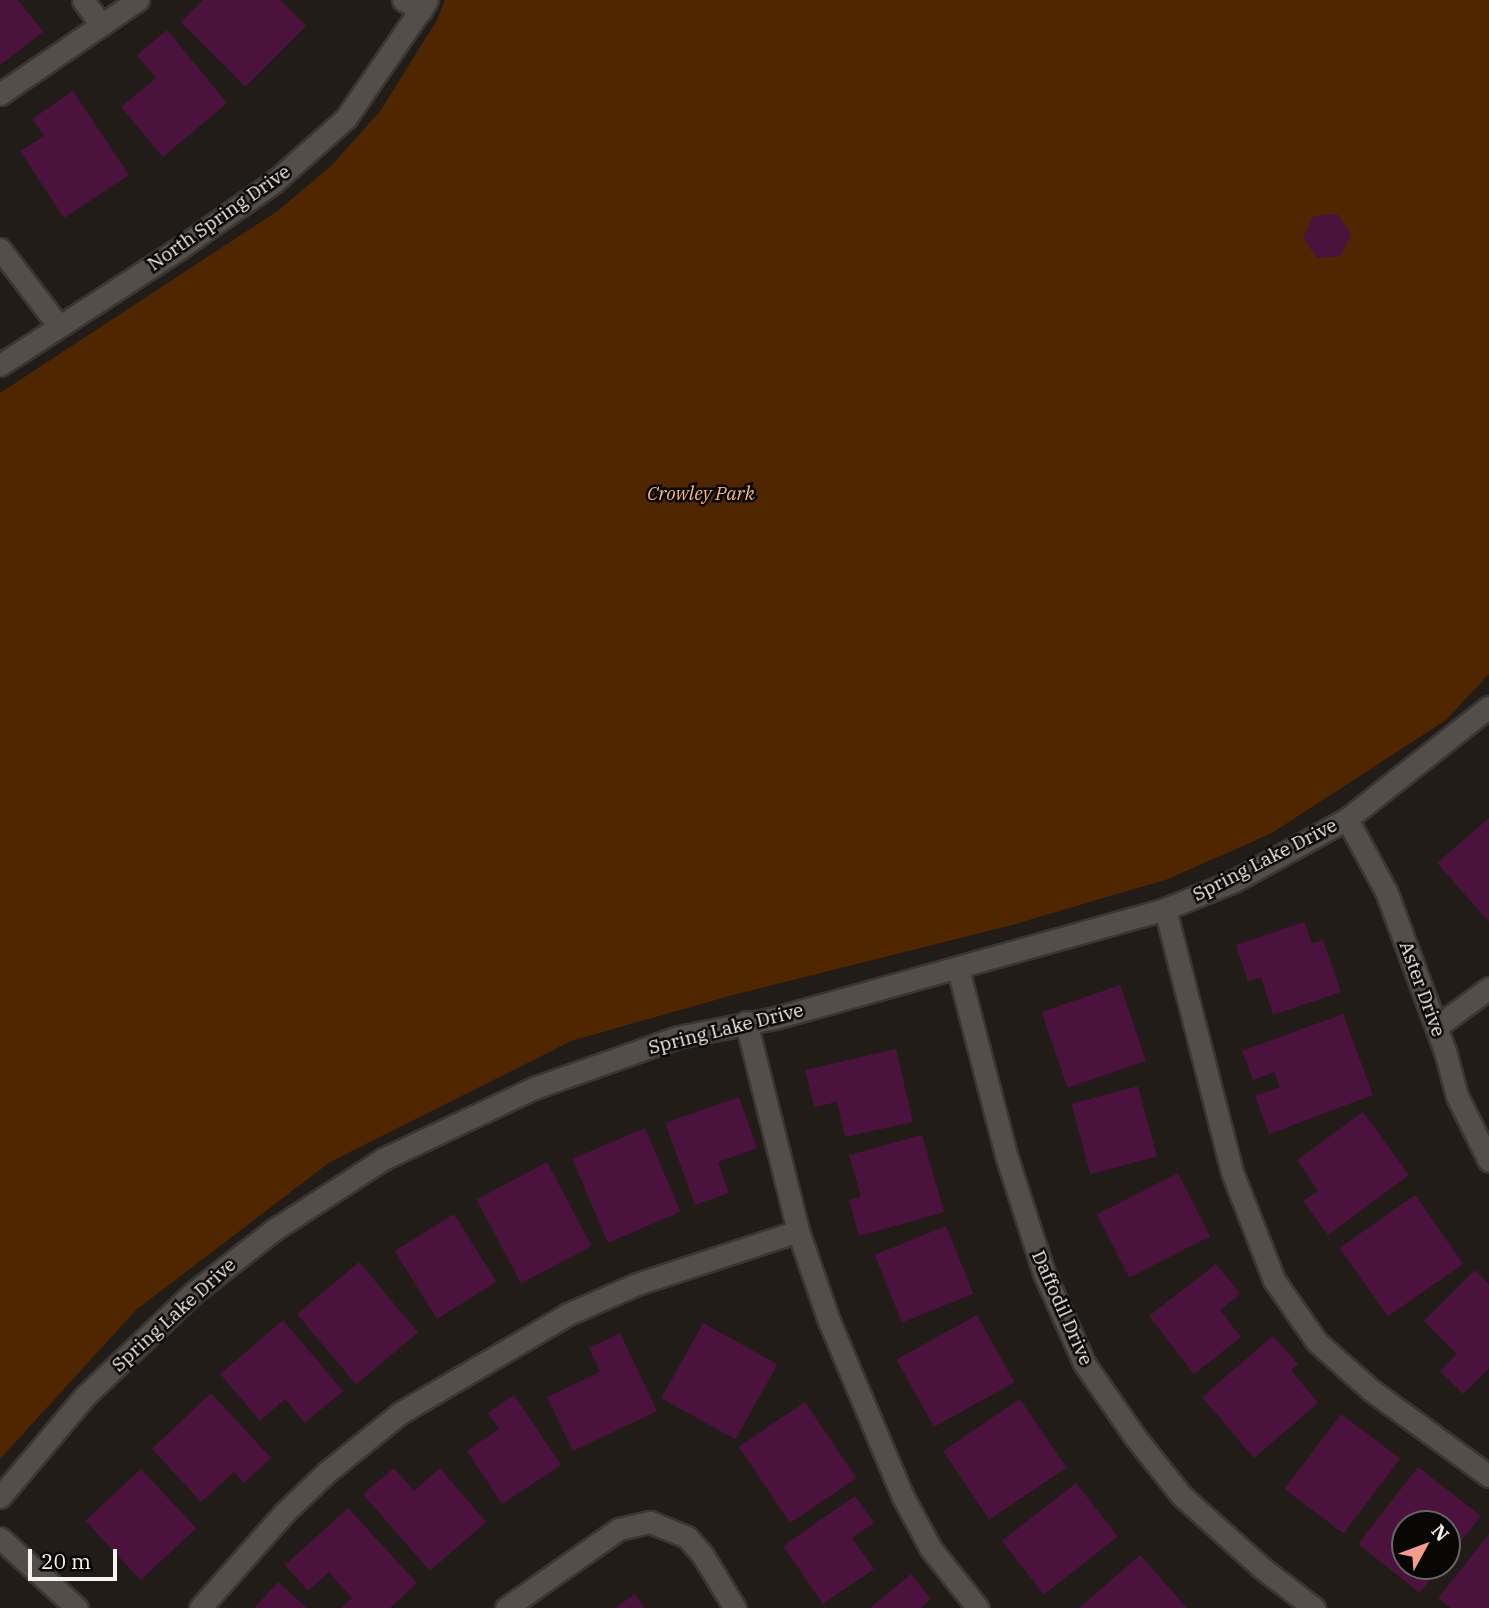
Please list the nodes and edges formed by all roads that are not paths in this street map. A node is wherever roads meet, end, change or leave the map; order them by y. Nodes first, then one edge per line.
1 (83, 0) edge
2 (138, 0) edge
3 (403, 0) edge
4 (425, 5) edge
5 (101, 25) junction
6 (0, 94) edge
7 (0, 249) edge
8 (58, 325) junction
9 (0, 365) edge
10 (1489, 707) edge
11 (1347, 819) junction
12 (1165, 909) junction
13 (958, 969) junction
14 (1489, 988) edge
15 (746, 1022) junction
16 (1436, 1027) junction
17 (1489, 1161) edge
18 (798, 1231) junction
19 (1489, 1475) edge
20 (0, 1497) edge
21 (0, 1538) edge
22 (77, 1608) edge
23 (200, 1608) edge
24 (506, 1608) edge
25 (735, 1608) edge
26 (978, 1608) edge
27 (1314, 1608) edge

1 - 5 street
2 - 5 street
3 - 4 street
4 - 8 street, North Spring Drive
5 - 6 street
7 - 8 street
8 - 9 street, North Spring Drive
10 - 11 street, Spring Lake Drive
11 - 12 street, Spring Lake Drive
11 - 16 street, Aster Drive
12 - 13 street, Spring Lake Drive
12 - 19 street
13 - 15 street, Spring Lake Drive
13 - 27 street, Daffodil Drive
14 - 16 street
15 - 18 street
15 - 20 street, Spring Lake Drive
16 - 17 street, Aster Drive
18 - 23 street
18 - 26 street
21 - 22 street
24 - 25 street

